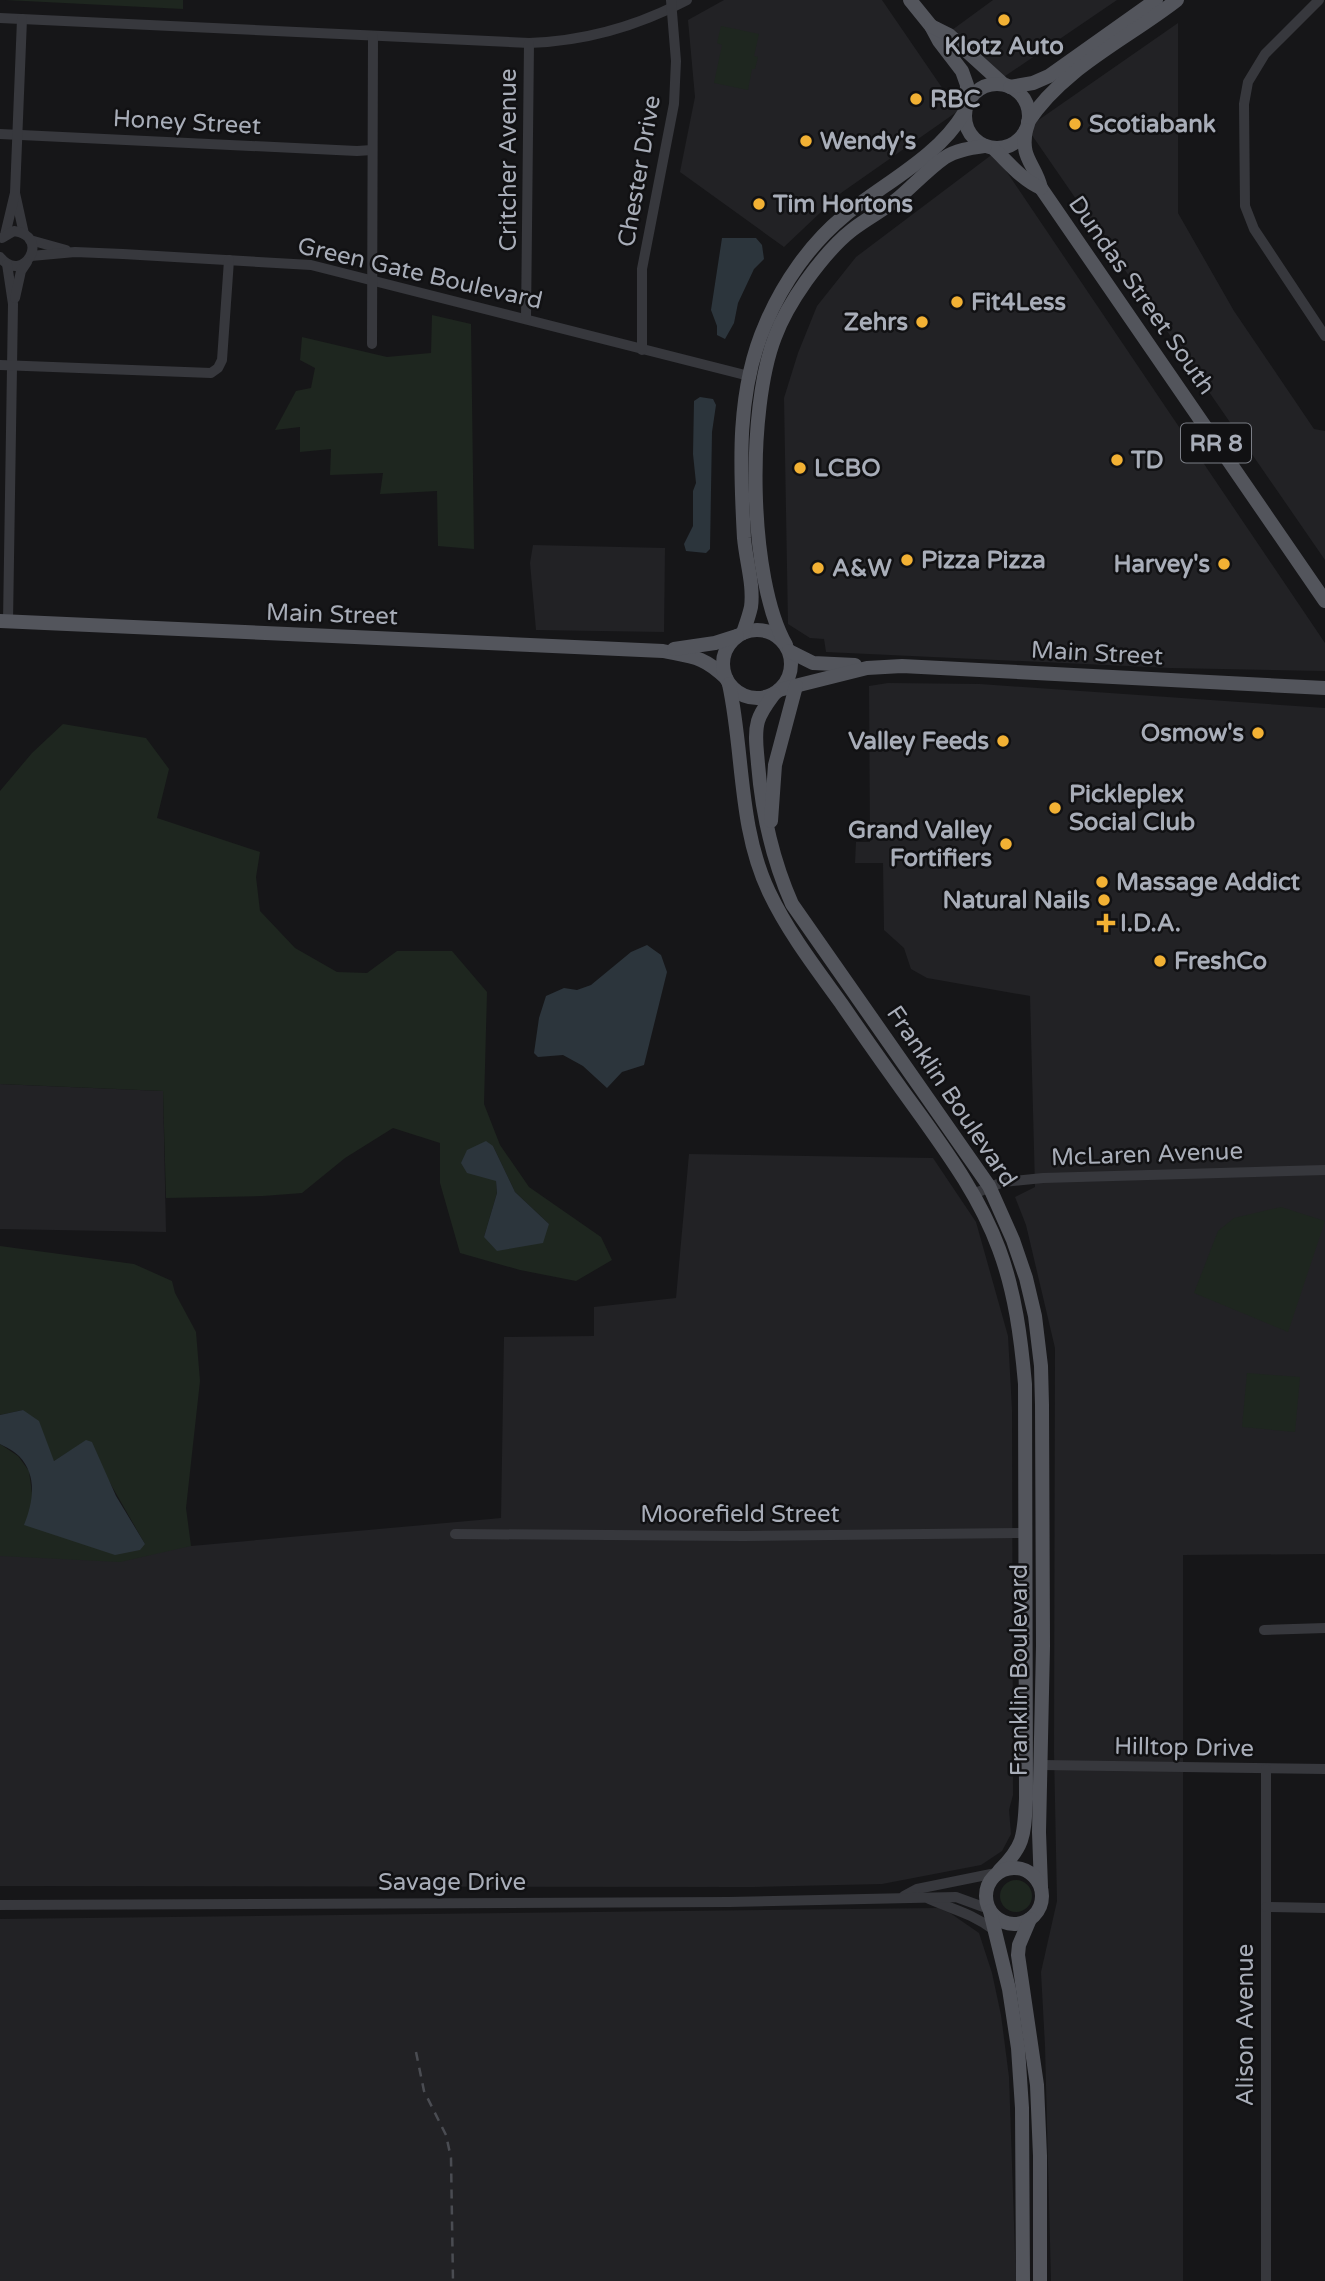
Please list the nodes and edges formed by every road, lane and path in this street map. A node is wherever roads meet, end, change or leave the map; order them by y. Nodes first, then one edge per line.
1 (687, 0) edge
2 (910, 0) edge
3 (1156, 0) edge
4 (1177, 0) edge
5 (1319, 0) edge
6 (671, 4) edge
7 (0, 18) edge
8 (22, 19) junction
9 (931, 26) junction
10 (373, 36) junction
11 (529, 43) junction
12 (1007, 85) junction
13 (965, 109) junction
14 (1027, 126) junction
15 (0, 134) edge
16 (16, 135) junction
17 (989, 147) junction
18 (372, 150) junction
19 (1041, 188) junction
20 (15, 193) junction
21 (27, 237) junction
22 (1, 238) edge
23 (75, 253) junction
24 (2, 259) edge
25 (29, 259) junction
26 (229, 260) junction
27 (373, 280) junction
28 (13, 304) junction
29 (526, 319) junction
30 (1325, 336) edge
31 (372, 344) dead end
32 (642, 350) junction
33 (0, 365) edge
34 (12, 366) junction
35 (749, 376) junction
36 (1325, 601) edge
37 (4, 621) edge
38 (740, 634) junction
39 (788, 648) junction
40 (663, 651) junction
41 (867, 668) junction
42 (728, 681) junction
43 (796, 686) junction
44 (1325, 688) edge
45 (777, 692) junction
46 (770, 843) junction
47 (1325, 1170) edge
48 (989, 1186) junction
49 (973, 1194) junction
50 (1025, 1533) junction
51 (455, 1534) dead end
52 (1325, 1628) edge
53 (1264, 1630) dead end
54 (1042, 1765) junction
55 (1266, 1769) junction
56 (1325, 1769) edge
57 (998, 1872) junction
58 (1041, 1887) junction
59 (904, 1896) junction
60 (926, 1898) junction
61 (0, 1905) edge
62 (1265, 1907) junction
63 (1325, 1908) edge
64 (989, 1910) junction
65 (1030, 1919) junction
66 (994, 1930) junction
67 (1023, 2281) edge
68 (1040, 2281) edge
69 (1266, 2281) edge

1 - 6 street
2 - 9 main road
3 - 12 main road
4 - 14 main road
5 - 30 street
6 - 11 street
6 - 32 street, Chester Drive
7 - 8 street
8 - 10 street
8 - 16 street
9 - 12 main road
9 - 13 main road
10 - 11 street
10 - 18 street
11 - 29 street, Critcher Avenue
12 - 13 main road
12 - 14 main road
13 - 17 main road
13 - 35 main road
14 - 17 main road
14 - 19 main road, Dundas Street South / RR 8
15 - 16 street, Honey Street
16 - 18 street, Honey Street
16 - 20 street
17 - 19 main road, Dundas Street South / RR 8
17 - 39 main road
18 - 27 street
19 - 36 main road, Dundas Street South / RR 8
20 - 21 street
20 - 22 street
21 - 22 street
21 - 23 street, Green Gate Boulevard
21 - 25 street
23 - 25 street, Green Gate Boulevard
23 - 26 street, Green Gate Boulevard
24 - 25 street, Green Gate Boulevard
24 - 28 street
25 - 28 street
26 - 27 street, Green Gate Boulevard
26 - 34 street
27 - 29 street, Green Gate Boulevard
27 - 31 street
28 - 34 street
29 - 32 street, Green Gate Boulevard
32 - 35 street, Green Gate Boulevard
33 - 34 street
34 - 37 street
35 - 38 main road
37 - 40 main road, Main Street
38 - 39 main road
38 - 40 main road, Main Street
38 - 42 main road
39 - 41 main road, Main Street
39 - 45 main road
40 - 42 main road, Main Street
41 - 43 main road, Main Street
41 - 44 main road, Main Street
42 - 45 main road
42 - 49 main road, Franklin Boulevard
43 - 45 main road, Main Street
43 - 46 main road
45 - 46 main road, Franklin Boulevard
46 - 48 main road, Franklin Boulevard
47 - 48 street, McLaren Avenue
48 - 49 street, McLaren Avenue
48 - 54 main road, Franklin Boulevard
49 - 50 main road, Franklin Boulevard
50 - 51 street, Moorefield Street
50 - 57 main road, Franklin Boulevard
52 - 53 street
54 - 55 street, Hilltop Drive
54 - 58 main road, Franklin Boulevard
55 - 56 street, Hilltop Drive
55 - 62 street, Alison Avenue
57 - 58 main road
57 - 59 street, Savage Drive
57 - 64 main road
58 - 65 main road
59 - 60 street, Savage Drive
59 - 61 street, Savage Drive
60 - 64 street, Savage Drive
60 - 66 street
62 - 63 street
62 - 69 street, Alison Avenue
64 - 65 main road
64 - 66 main road
65 - 68 main road
66 - 67 main road

